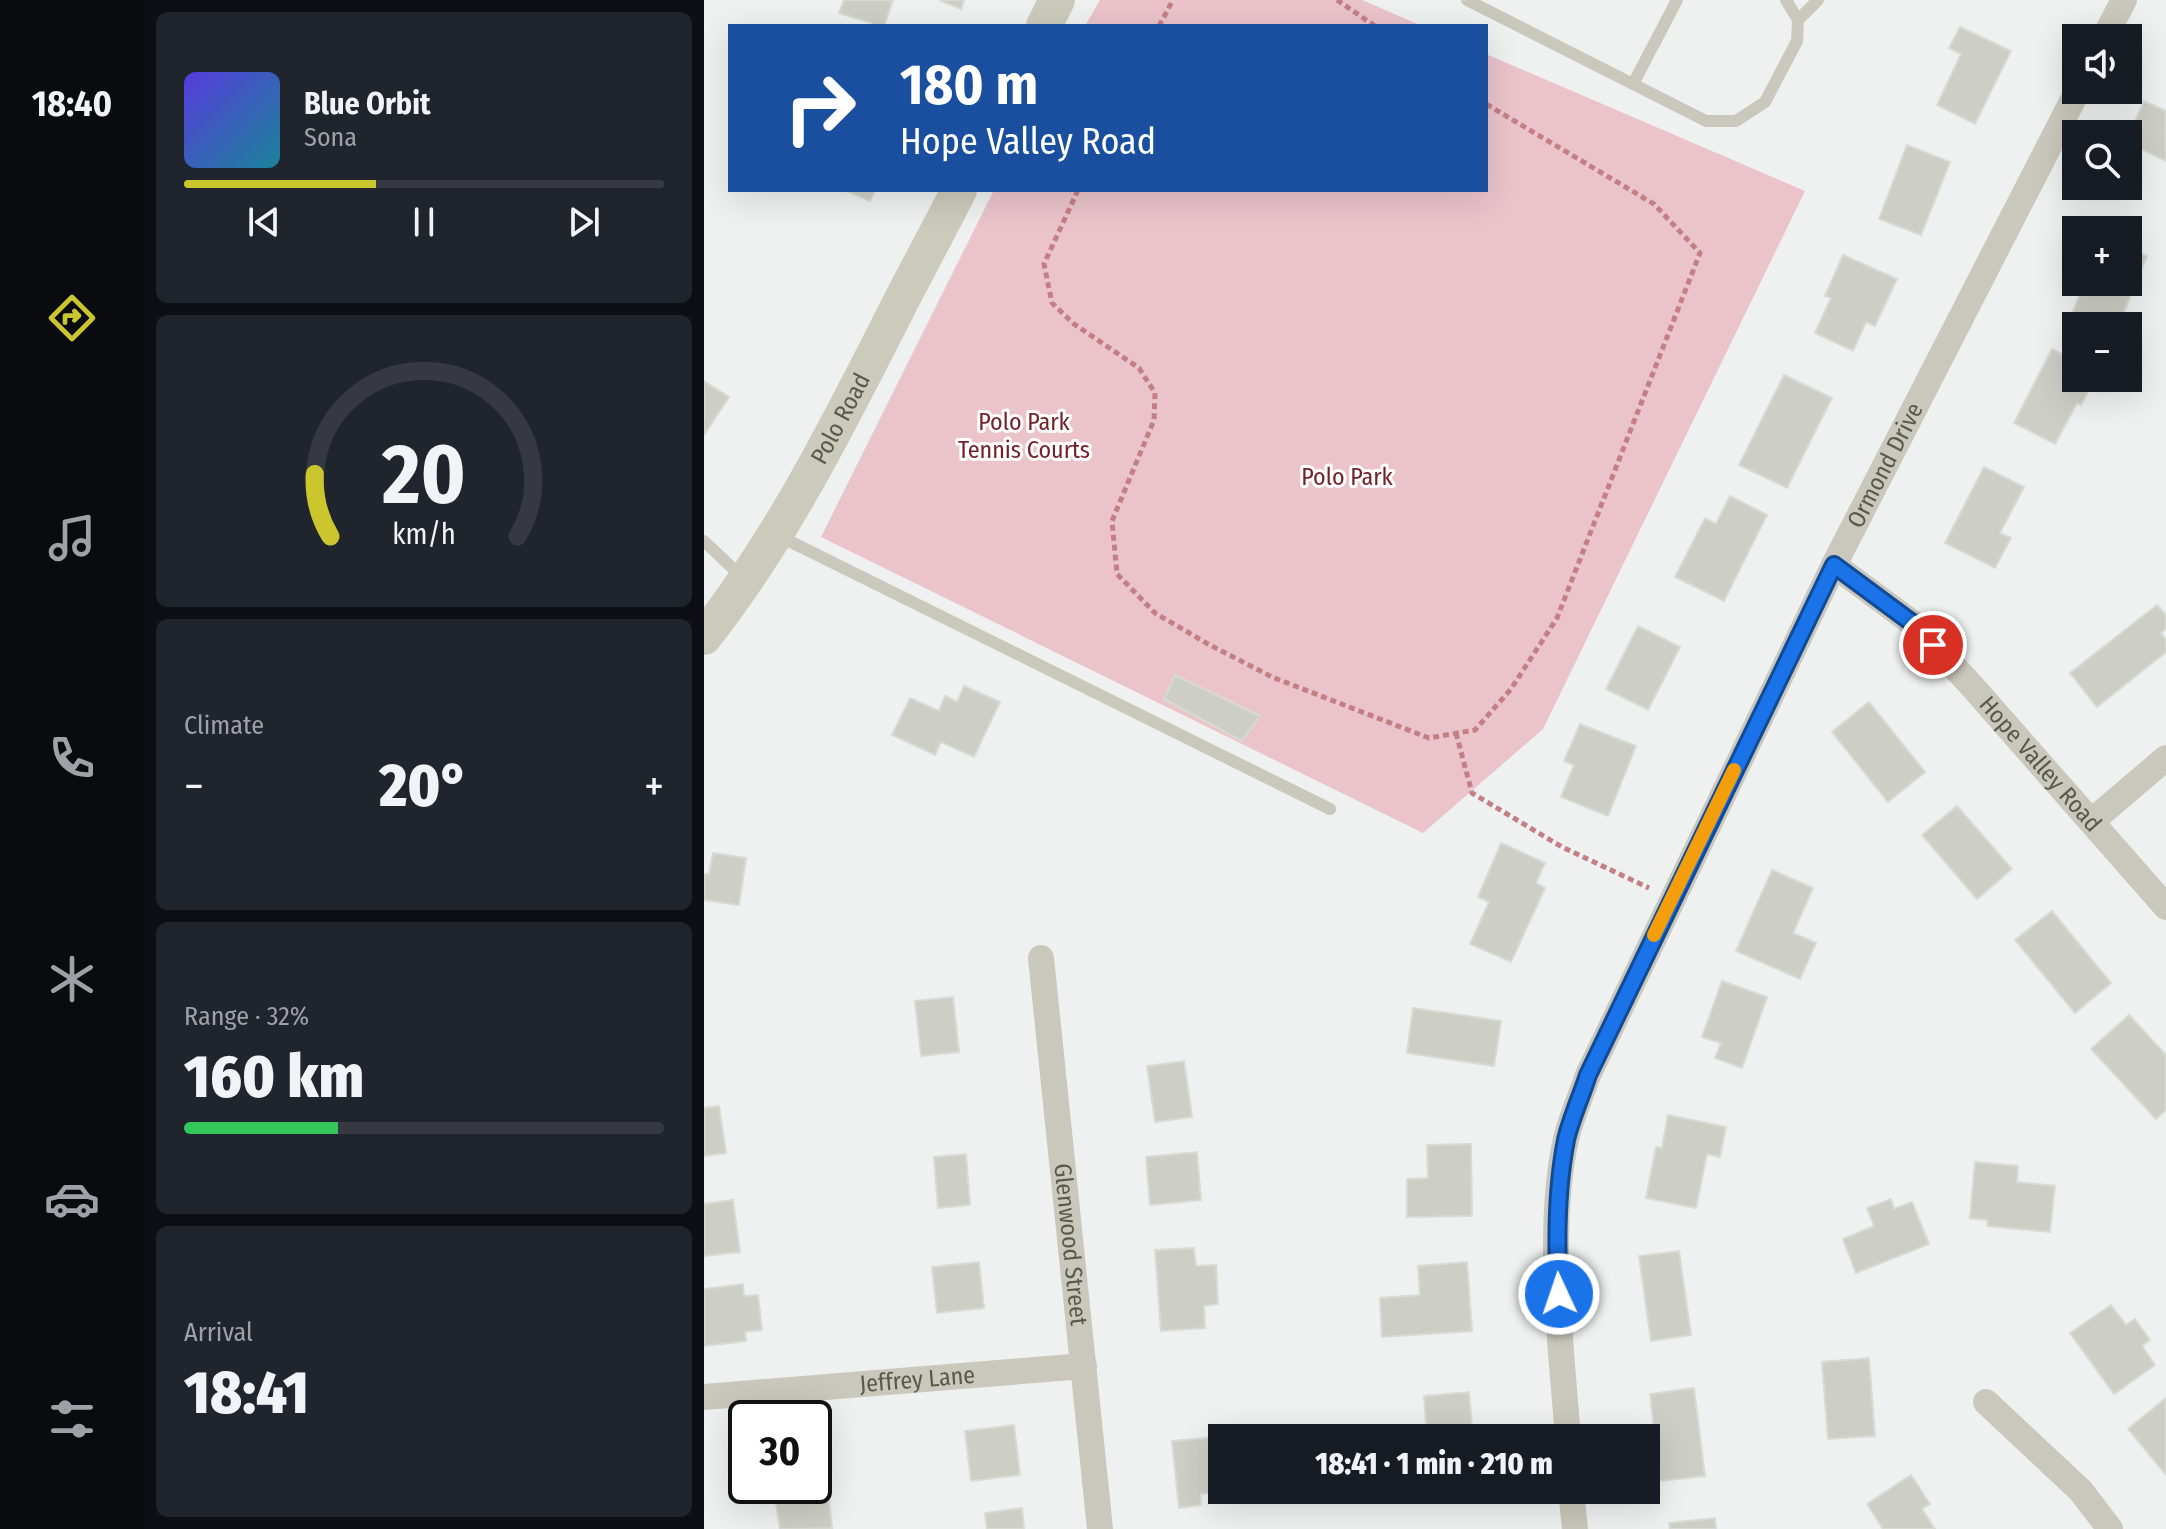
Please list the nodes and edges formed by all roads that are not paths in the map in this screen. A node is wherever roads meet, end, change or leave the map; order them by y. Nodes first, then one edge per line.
1 (1057, 0) edge
2 (1467, 0) edge
3 (1677, 0) edge
4 (1786, 0) edge
5 (1818, 0) edge
6 (2124, 0) edge
7 (1798, 20) junction
8 (1045, 24) edge
9 (2111, 24) edge
10 (1633, 84) junction
11 (2071, 104) edge
12 (958, 192) edge
13 (776, 535) junction
14 (704, 541) edge
15 (1834, 565) junction
16 (747, 581) junction
17 (704, 637) edge
18 (2166, 758) edge
19 (1330, 809) dead end
20 (2092, 821) junction
21 (2166, 907) edge
22 (1041, 958) dead end
23 (1084, 1366) junction
24 (704, 1397) edge
25 (1986, 1402) dead end
26 (1567, 1424) edge
27 (1572, 1504) edge
28 (1100, 1529) edge
29 (1575, 1529) edge
30 (2110, 1529) edge

1 - 8 main road
2 - 10 lane
3 - 10 lane
4 - 7 lane
5 - 7 lane
6 - 9 street
7 - 10 lane
11 - 15 street, Ormond Drive
12 - 13 main road, Polo Road
13 - 16 main road, Polo Road
13 - 19 lane
14 - 16 lane
15 - 20 street, Hope Valley Road
15 - 26 street, Ormond Drive
16 - 17 main road, Polo Road
18 - 20 street
20 - 21 street, Hope Valley Road
22 - 23 street, Glenwood Street
23 - 24 street, Jeffrey Lane
23 - 28 street, Glenwood Street
25 - 30 street
27 - 29 street

